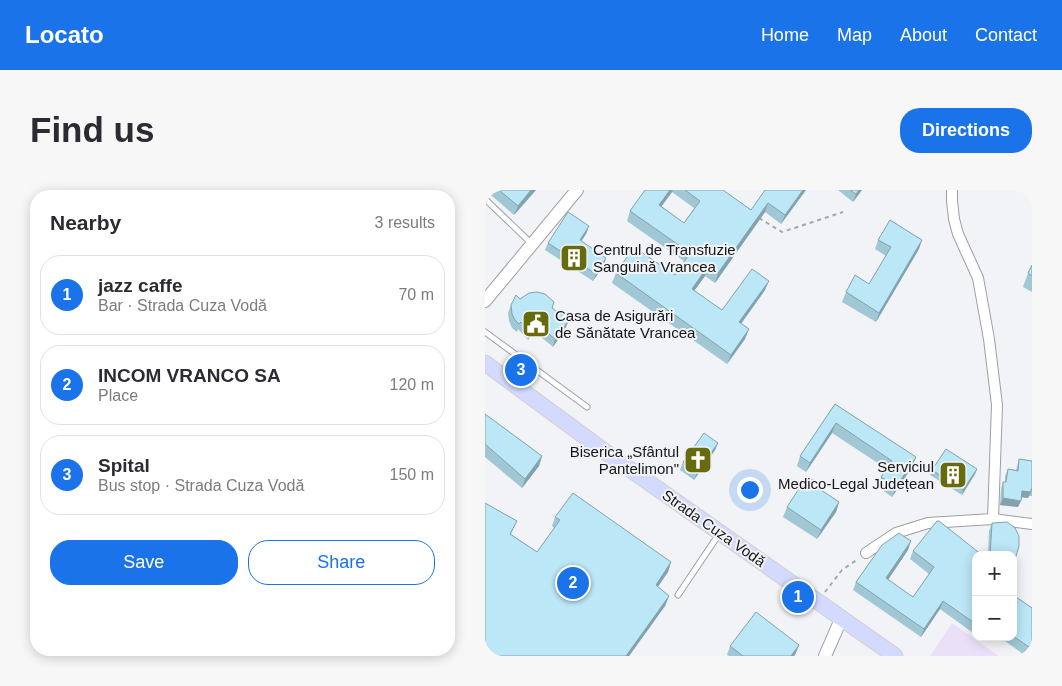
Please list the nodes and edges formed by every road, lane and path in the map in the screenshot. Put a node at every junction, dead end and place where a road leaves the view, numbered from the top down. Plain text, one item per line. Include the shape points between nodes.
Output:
1 (577, 190) edge
2 (952, 190) edge
3 (485, 199) edge
4 (843, 212) dead end
5 (757, 217) edge
6 (531, 244) junction
7 (485, 301) edge
8 (485, 332) edge
9 (485, 363) edge
10 (587, 407) dead end
11 (993, 519) junction
12 (1032, 524) edge
13 (719, 534) junction
14 (866, 553) joint
15 (678, 594) dead end
16 (823, 604) junction
17 (842, 617) junction
18 (825, 656) edge
19 (895, 656) edge

1 - 6 street
2 - 11 street via 954,219 978,278 989,339 997,405
3 - 6 lane
4 - 5 path via 782,232
6 - 7 street
8 - 10 lane
9 - 13 main road, Strada Cuza Vodă
11 - 12 street
11 - 14 street via 928,524 896,533
13 - 15 lane
13 - 16 main road, Strada Cuza Vodă
14 - 16 path via 842,570 831,583
16 - 17 main road, Strada Cuza Vodă
17 - 18 street
17 - 19 main road, Strada Cuza Vodă

